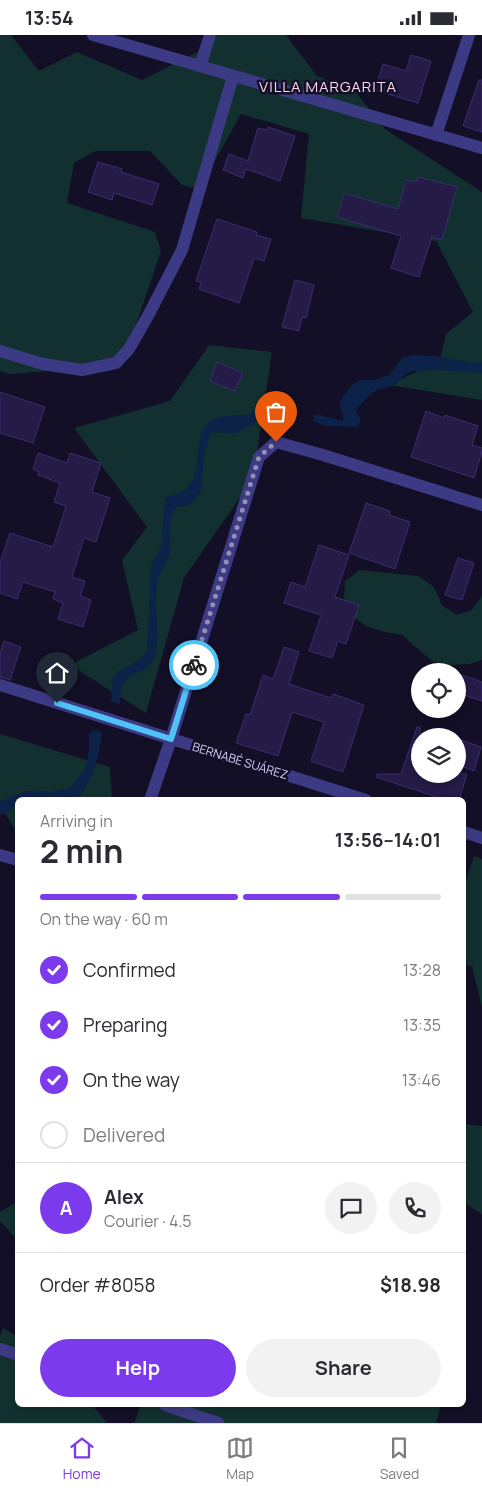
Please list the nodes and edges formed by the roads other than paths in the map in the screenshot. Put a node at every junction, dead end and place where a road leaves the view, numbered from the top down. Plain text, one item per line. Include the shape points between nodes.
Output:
1 (93, 35) edge
2 (210, 35) edge
3 (469, 35) edge
4 (200, 66) junction
5 (233, 76) junction
6 (436, 135) junction
7 (482, 148) edge
8 (0, 351) edge
9 (482, 505) edge
10 (0, 685) edge
11 (171, 739) junction
12 (151, 797) edge
13 (356, 797) edge
14 (466, 833) edge
15 (482, 838) edge
16 (0, 855) edge
17 (15, 859) edge
18 (0, 1349) edge
19 (15, 1354) edge
20 (171, 1407) edge
21 (218, 1423) edge

1 - 4 street
2 - 4 street
3 - 6 street
4 - 5 street
5 - 6 street
5 - 8 street via 182,250 129,349 116,363 82,370 43,364
6 - 7 street
9 - 11 street via 276,442 259,457
10 - 11 street, BERNABÉ SUÁREZ
11 - 12 street
11 - 13 street, BERNABÉ SUÁREZ
14 - 15 street
16 - 17 street
18 - 19 street
20 - 21 street

